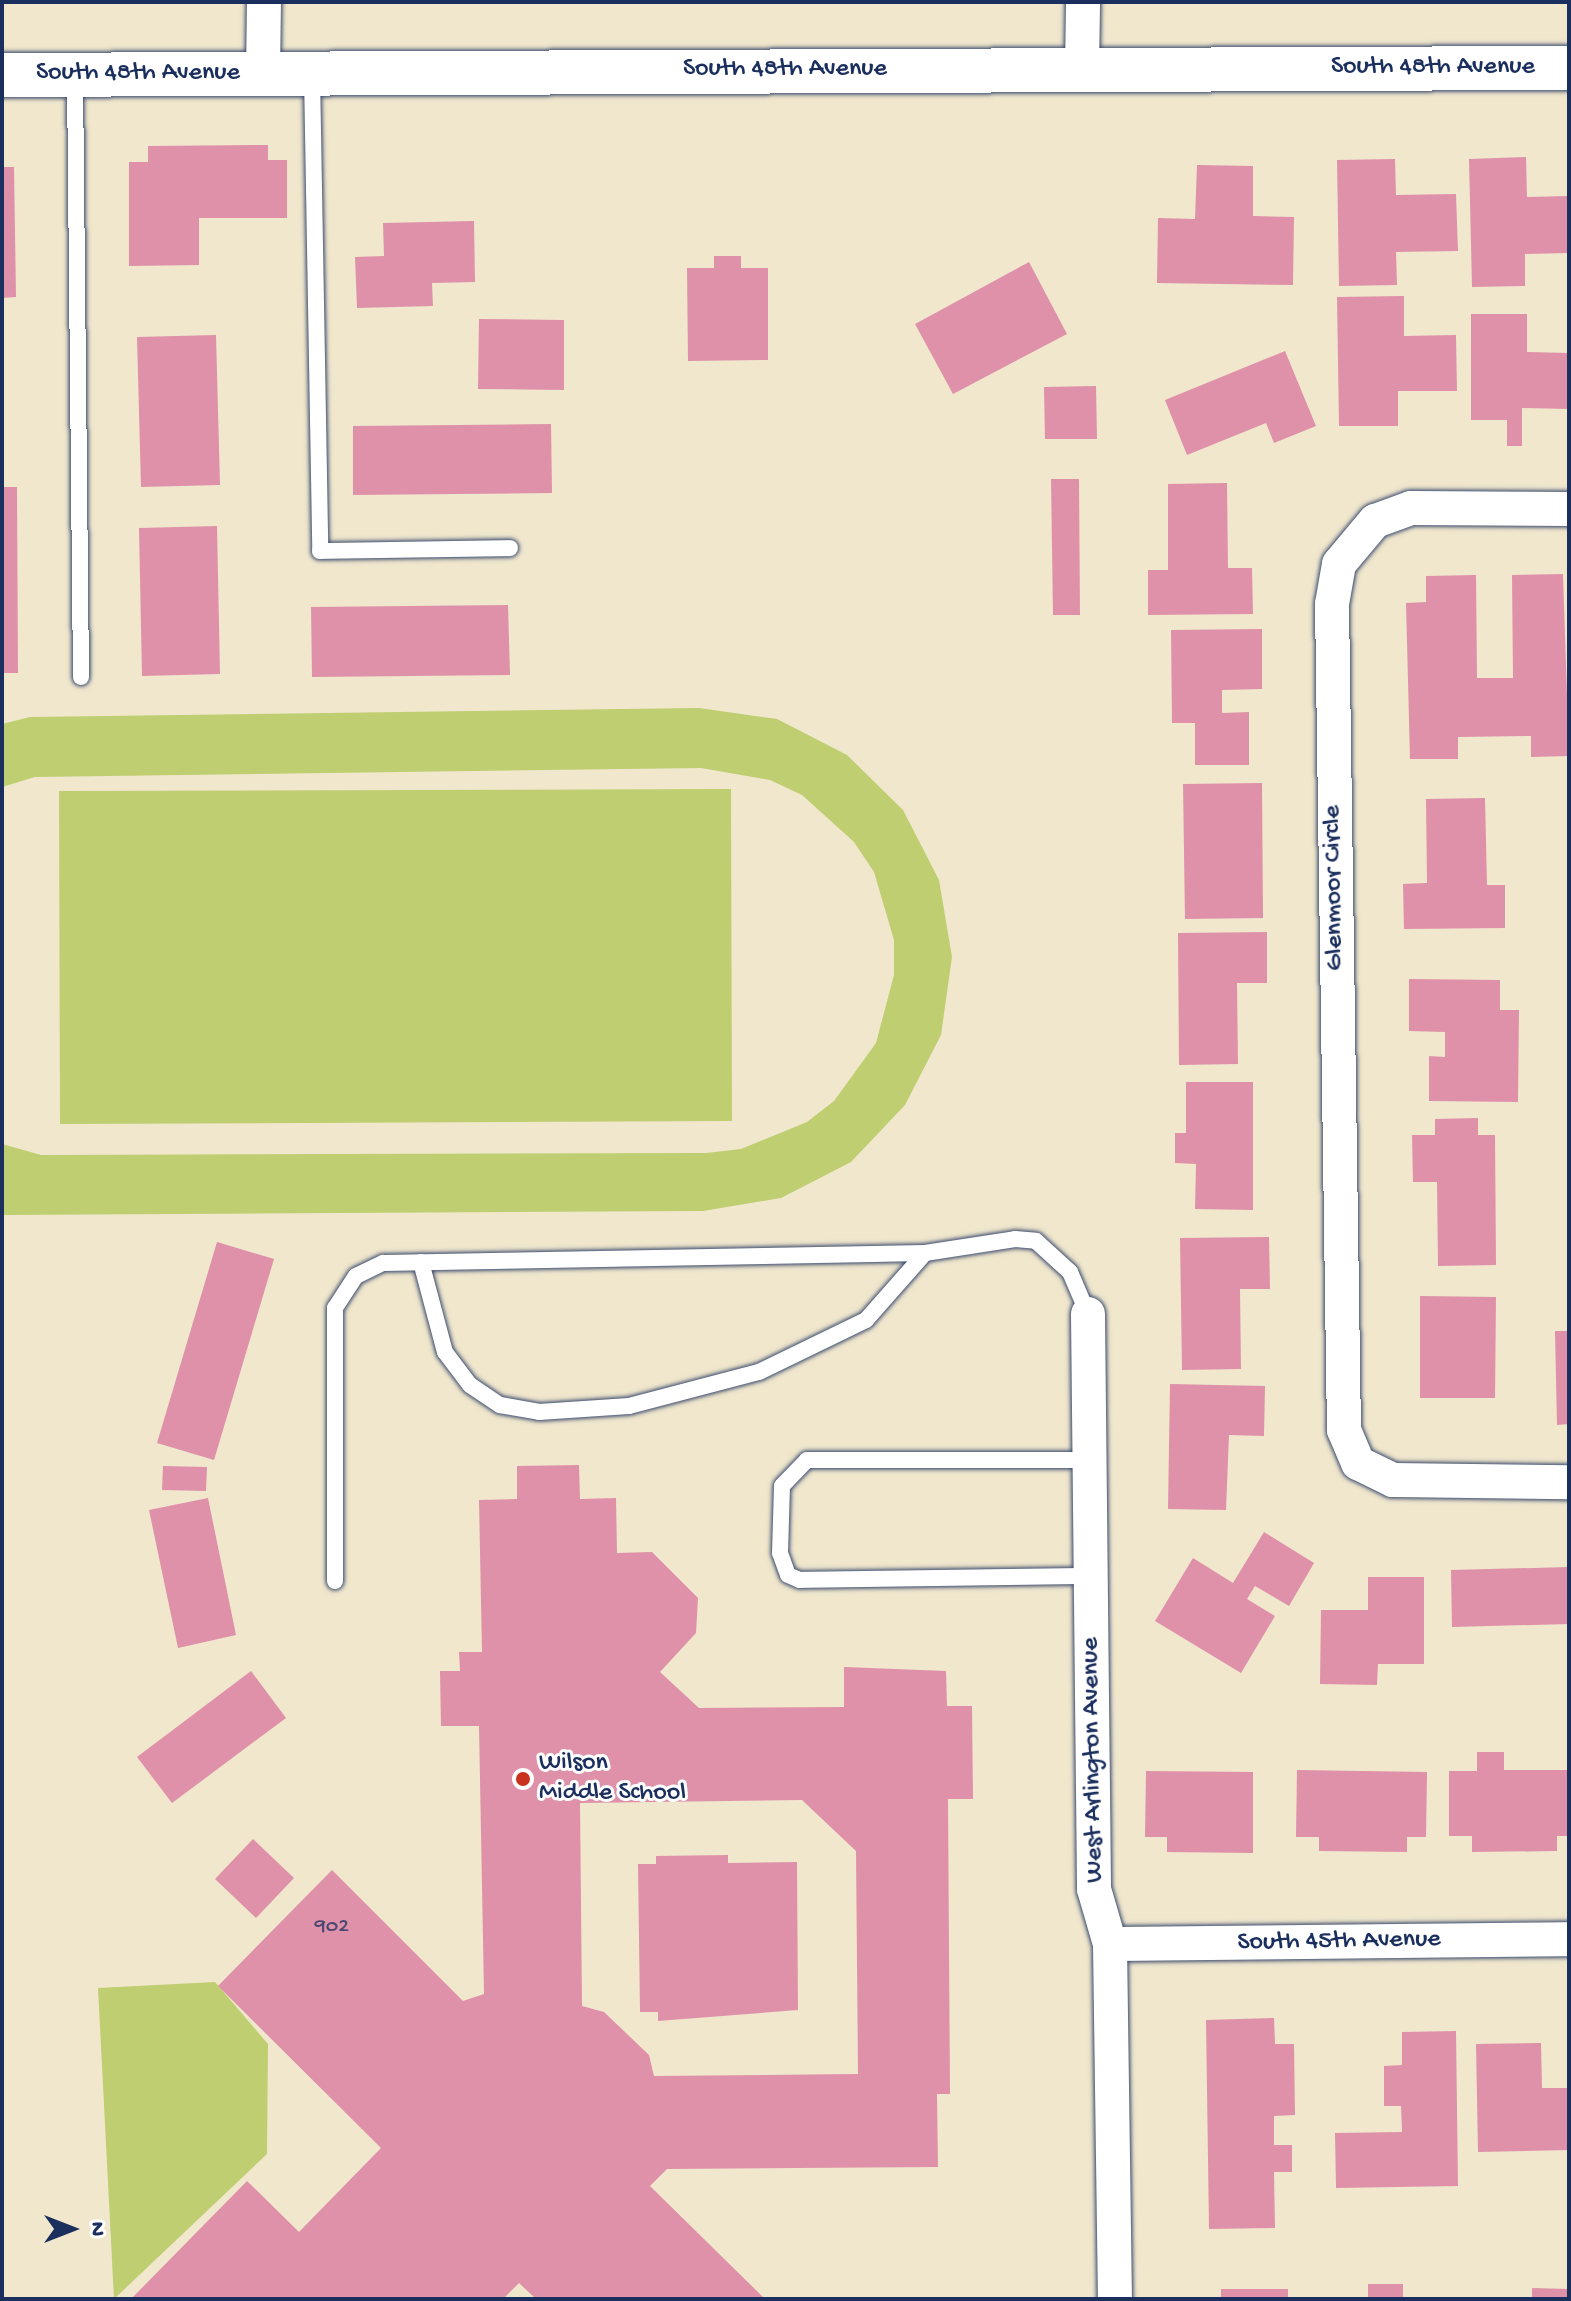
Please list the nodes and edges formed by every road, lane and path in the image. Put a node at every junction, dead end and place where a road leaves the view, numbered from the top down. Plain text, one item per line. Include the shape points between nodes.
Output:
1 (264, 2) edge
2 (1083, 2) edge
3 (1569, 68) edge
4 (1082, 69) junction
5 (263, 73) junction
6 (312, 73) junction
7 (2, 75) edge
8 (75, 75) junction
9 (1569, 509) edge
10 (510, 548) dead end
11 (81, 677) dead end
12 (925, 1253) junction
13 (421, 1262) junction
14 (1088, 1314) joint
15 (1089, 1460) junction
16 (1569, 1482) edge
17 (1091, 1576) junction
18 (335, 1581) dead end
19 (1569, 1939) edge
20 (1110, 1944) junction
21 (1115, 2299) edge

1 - 5 street
2 - 4 street
3 - 4 street, South 48th Avenue
4 - 6 street, South 48th Avenue
5 - 6 street, South 48th Avenue
5 - 8 street, South 48th Avenue
6 - 10 lane via 320,551
7 - 8 street, South 48th Avenue
8 - 11 lane
9 - 16 street, Glenmoor Circle via 1411,508 1375,521 1339,564 1332,604 1344,1430 1358,1463 1393,1480
12 - 13 lane
12 - 13 lane via 866,1320 759,1372 629,1406 539,1412 500,1405 470,1385 445,1352
12 - 14 lane via 1036,1241 1070,1272
13 - 18 lane via 383,1263 356,1276 335,1308
14 - 15 street, West Arlington Avenue
15 - 17 street, West Arlington Avenue
15 - 17 lane via 807,1460 782,1486 780,1553 788,1575 800,1580
17 - 20 street, West Arlington Avenue via 1094,1889
19 - 20 street, South 45th Avenue
20 - 21 street, West Arlington Avenue

